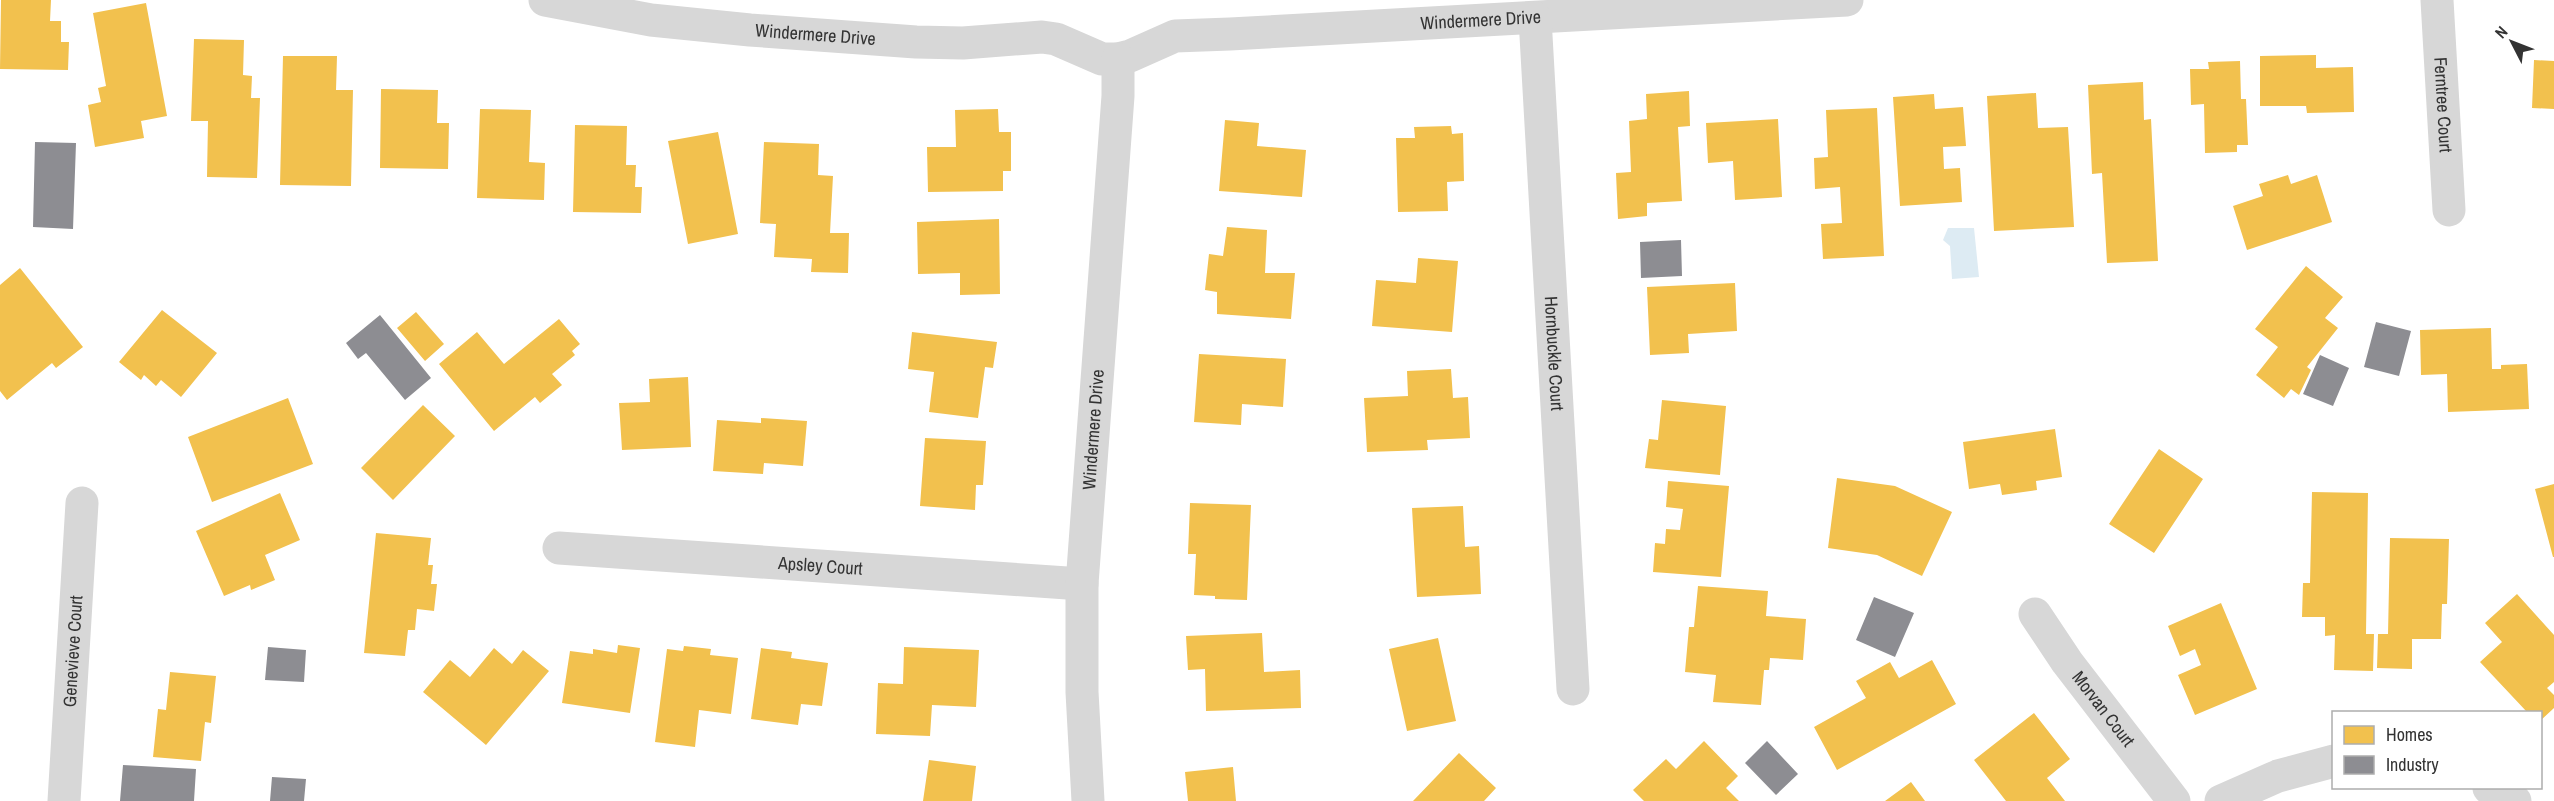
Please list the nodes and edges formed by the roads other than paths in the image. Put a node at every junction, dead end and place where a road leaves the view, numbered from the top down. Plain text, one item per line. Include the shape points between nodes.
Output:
1 (545, 0) edge
2 (1847, 0) edge
3 (2437, 0) edge
4 (1535, 18) junction
5 (1118, 59) junction
6 (2449, 210) dead end
7 (82, 503) dead end
8 (559, 548) dead end
9 (1082, 584) junction
10 (2034, 614) dead end
11 (1573, 689) dead end
12 (2332, 762) edge
13 (2491, 789) edge
14 (64, 801) edge
15 (1088, 801) edge
16 (2174, 801) edge
17 (2221, 801) edge
18 (2516, 801) edge

1 - 5 street, Windermere Drive via 651,20 750,30 916,42 1042,37 1068,42 1092,56
2 - 4 street, Windermere Drive
3 - 6 street, Ferntree Court
4 - 5 street, Windermere Drive via 1188,34 1164,39
4 - 11 street, Hornbuckle Court
5 - 9 street, Windermere Drive
7 - 14 street, Genevieve Court
8 - 9 street, Apsley Court
9 - 15 street, Windermere Drive
10 - 16 street, Morvan Court
12 - 17 street via 2278,776
13 - 18 street

